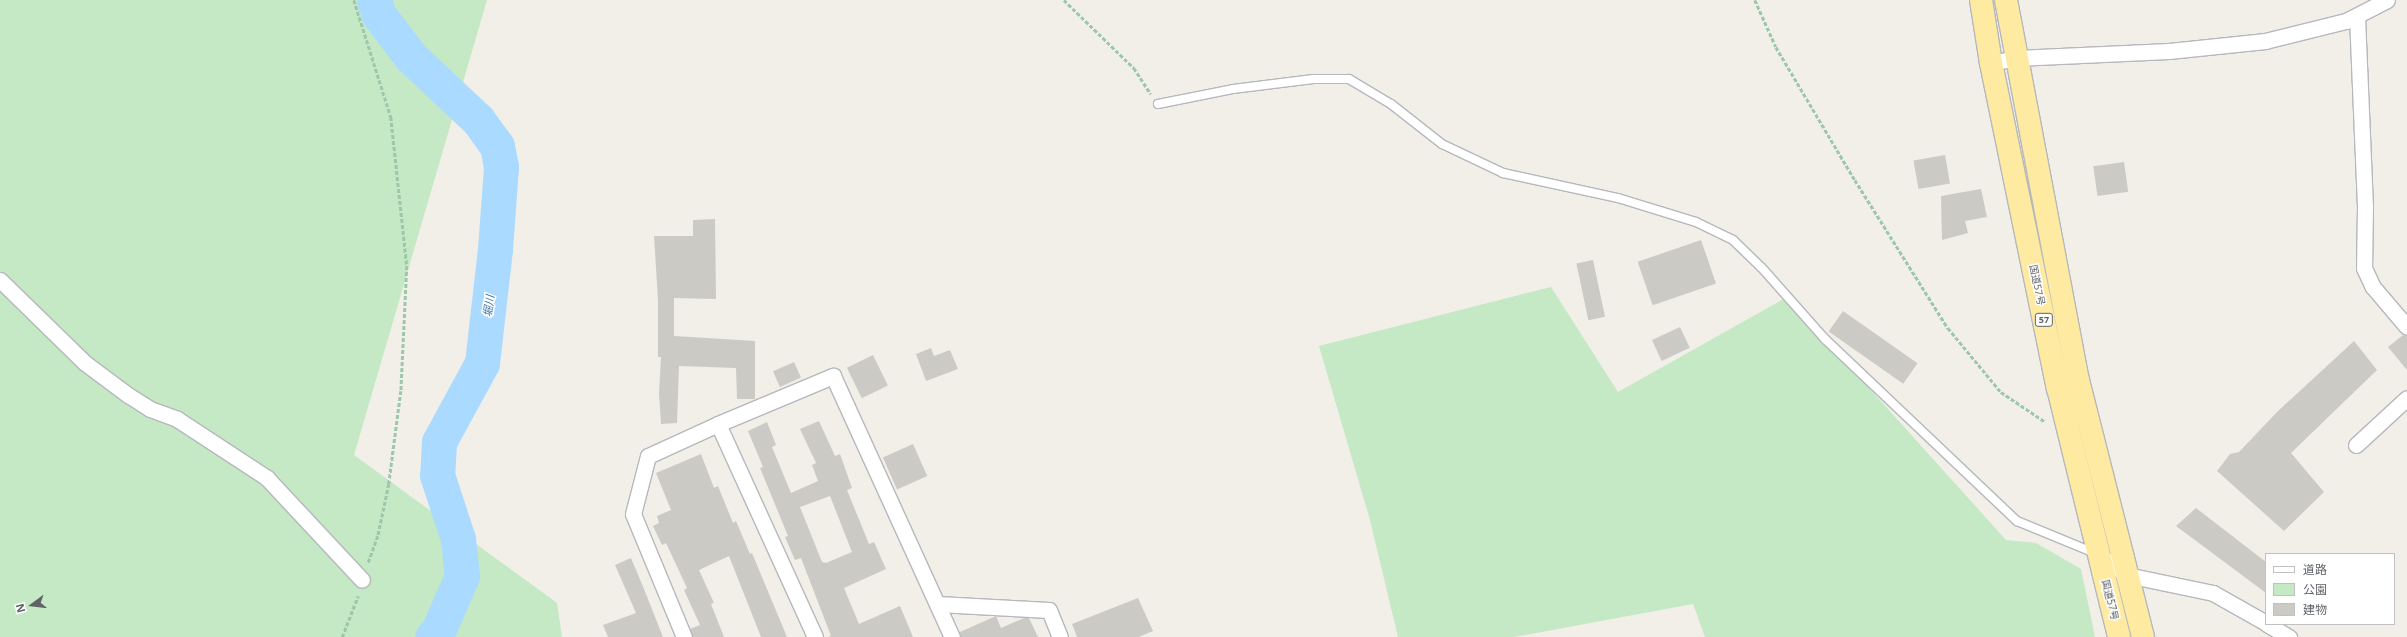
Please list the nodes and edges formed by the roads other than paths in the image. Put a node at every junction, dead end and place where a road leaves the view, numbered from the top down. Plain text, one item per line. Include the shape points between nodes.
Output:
1 (1981, 0) edge
2 (2006, 0) edge
3 (2387, 0) edge
4 (2357, 16) junction
5 (2016, 58) junction
6 (1991, 64) junction
7 (1158, 104) road end
8 (0, 280) edge
9 (2407, 326) edge
10 (2407, 398) edge
11 (718, 424) junction
12 (2356, 446) dead end
13 (2099, 555) junction
14 (2127, 575) junction
15 (362, 580) road end
16 (938, 604) junction
17 (2265, 623) edge
18 (2268, 625) edge
19 (682, 636) edge
20 (815, 637) edge
21 (952, 637) edge
22 (1060, 637) edge
23 (2119, 637) edge
24 (2143, 637) edge
25 (2288, 637) edge

1 - 6 highway, 国道57号 / 57
2 - 5 highway, 57
3 - 4 street
4 - 5 street via 2266,41 2169,51
4 - 9 street via 2365,207 2364,268 2373,287
5 - 6 street
5 - 14 highway, 57 via 2078,380
6 - 13 highway, 国道57号 / 57 via 2058,388
7 - 13 lane via 1233,89 1313,79 1349,79 1391,104 1442,144 1503,173 1618,198 1696,222 1733,240 1762,268 1825,340 2017,521
8 - 15 street via 85,363 128,395 177,419 267,478
10 - 12 street
11 - 16 street via 833,376
11 - 19 street via 648,456 633,514
11 - 20 street
13 - 14 street
13 - 23 highway, 国道57号 / 57
14 - 17 street via 2213,593
14 - 24 highway, 57
16 - 21 street
16 - 22 street via 1049,610
18 - 25 street

